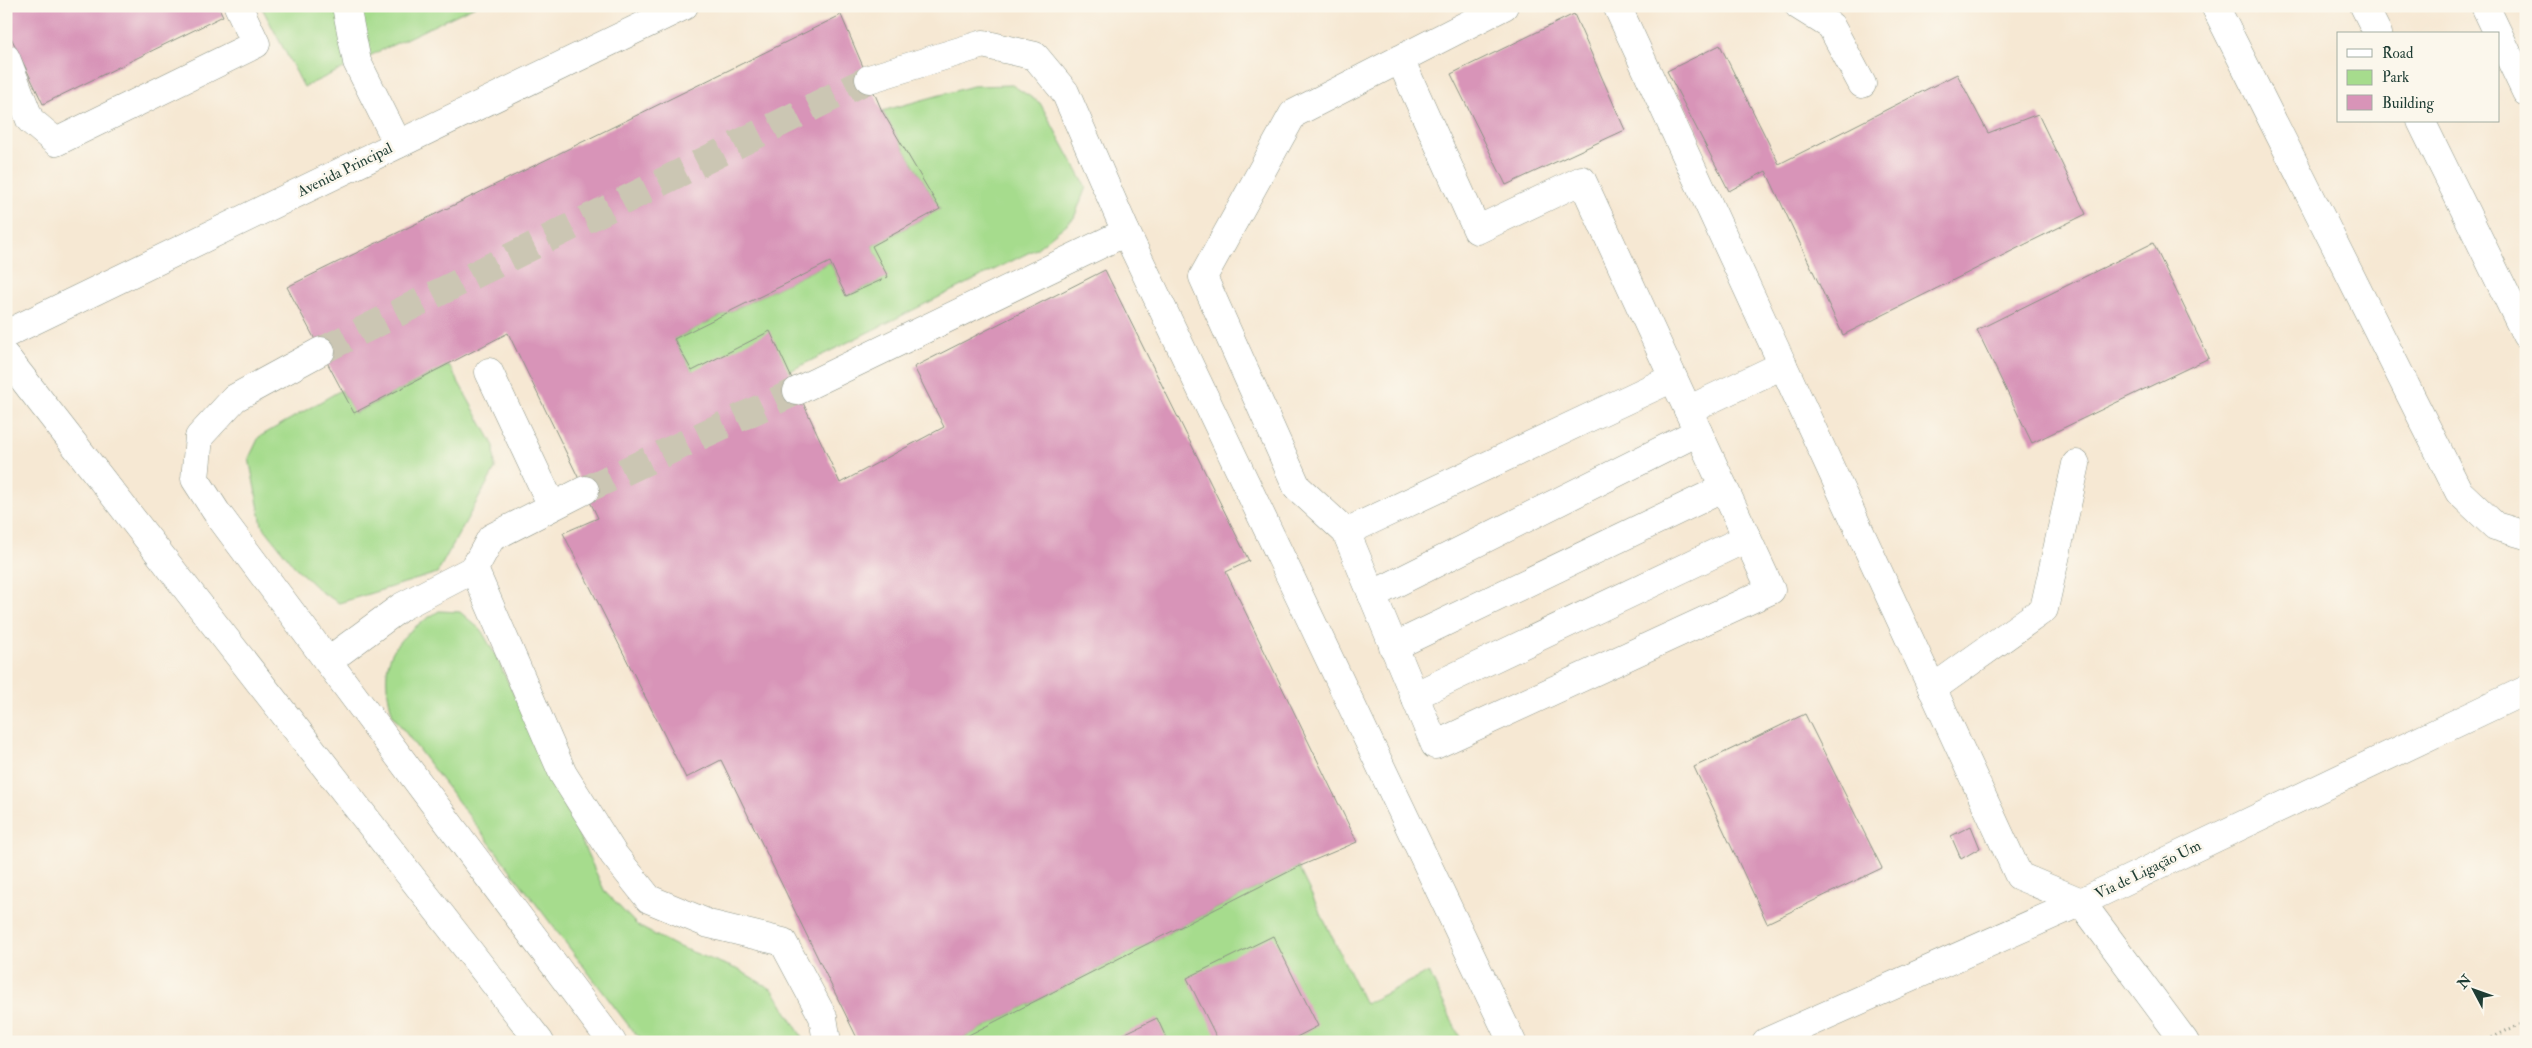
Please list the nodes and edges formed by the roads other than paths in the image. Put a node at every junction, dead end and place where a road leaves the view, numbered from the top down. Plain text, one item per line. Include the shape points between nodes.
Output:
1 (238, 6) edge
2 (346, 6) edge
3 (684, 6) edge
4 (1504, 6) edge
5 (1617, 6) edge
6 (1799, 6) edge
7 (2215, 6) edge
8 (2364, 6) edge
9 (2485, 6) edge
10 (2377, 32) edge
11 (2497, 32) edge
12 (2500, 37) edge
13 (6, 58) edge
14 (1400, 59) junction
15 (869, 79) tunnel mouth
16 (1862, 84) dead end
17 (2526, 92) edge
18 (2421, 122) edge
19 (398, 144) junction
20 (1126, 232) junction
21 (6, 334) edge
22 (2526, 335) edge
23 (321, 351) tunnel mouth
24 (6, 357) edge
25 (1783, 365) junction
26 (489, 372) dead end
27 (1673, 378) junction
28 (797, 391) tunnel mouth
29 (1693, 421) junction
30 (2076, 464) dead end
31 (1724, 488) junction
32 (585, 490) tunnel mouth
33 (552, 506) junction
34 (1346, 532) junction
35 (2526, 535) edge
36 (1747, 538) junction
37 (474, 570) junction
38 (1372, 595) junction
39 (1393, 647) junction
40 (328, 662) junction
41 (1932, 689) junction
42 (2526, 690) edge
43 (1414, 696) junction
44 (2081, 902) junction
45 (540, 1042) edge
46 (612, 1042) edge
47 (827, 1042) edge
48 (1512, 1042) edge
49 (1766, 1042) edge
50 (2184, 1042) edge

1 - 13 lane via 256,44 56,142 30,120
2 - 19 lane via 358,62
3 - 19 lane, Avenida Principal
4 - 14 lane
5 - 25 lane
6 - 16 lane via 1831,26
7 - 35 lane via 2459,492 2495,526
8 - 10 lane
9 - 11 lane
12 - 17 lane
14 - 27 lane via 1477,230 1582,180
14 - 34 lane via 1293,114 1203,277 1297,488
15 - 20 lane via 983,44 1035,56 1065,92
18 - 22 lane
19 - 21 lane, Avenida Principal
20 - 28 lane
20 - 48 lane
23 - 40 lane via 234,398 199,437 195,479
24 - 45 lane
25 - 29 lane
25 - 41 lane
26 - 33 lane
27 - 29 lane
27 - 34 lane
29 - 31 lane
29 - 38 lane
30 - 41 lane via 2044,609
31 - 36 lane
31 - 39 lane
32 - 33 lane
33 - 37 lane via 490,538
34 - 38 lane
36 - 43 lane
36 - 43 lane via 1771,590 1435,745
37 - 40 lane via 401,607
37 - 47 lane via 563,774 614,855 649,899 709,924 783,942 823,1017
38 - 39 lane
39 - 43 lane
40 - 46 lane
41 - 44 lane via 2019,876
42 - 44 lane, Via de Ligação Um
44 - 49 lane, Via de Ligação Um
44 - 50 lane

